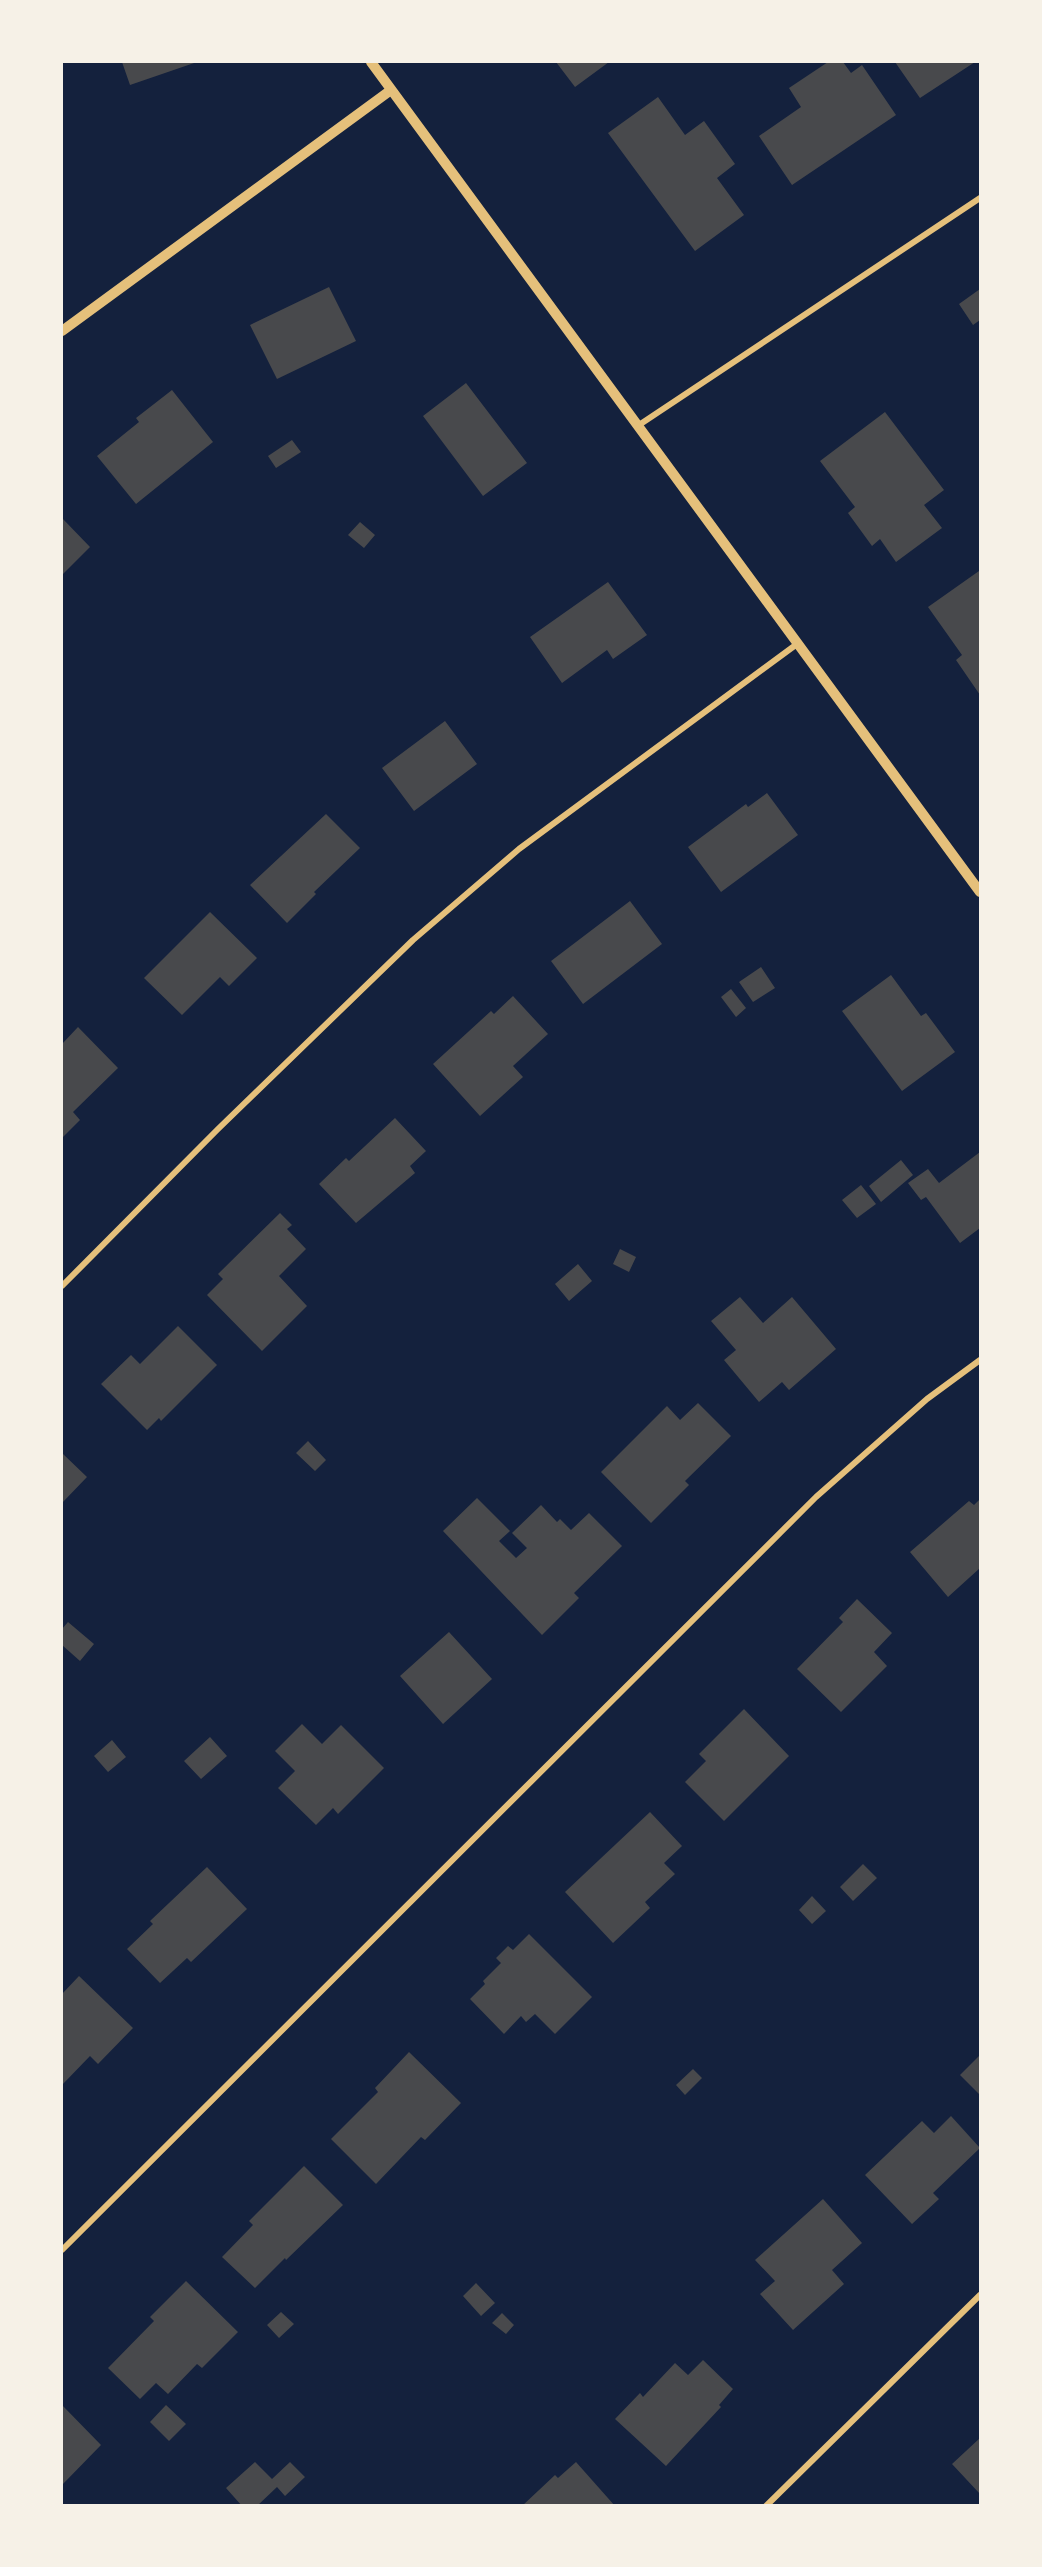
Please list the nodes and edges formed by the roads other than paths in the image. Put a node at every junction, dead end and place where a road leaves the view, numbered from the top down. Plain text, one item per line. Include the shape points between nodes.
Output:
1 (371, 62) edge
2 (391, 90) junction
3 (981, 198) edge
4 (62, 331) edge
5 (639, 425) junction
6 (797, 644) junction
7 (981, 892) edge
8 (62, 1286) edge
9 (981, 1360) edge
10 (62, 2250) edge
11 (981, 2295) edge
12 (766, 2505) edge

1 - 2 street
2 - 4 street
2 - 5 street
3 - 5 street
5 - 6 street
6 - 7 street
6 - 8 street via 519,849 422,932
9 - 10 street via 927,1400 816,1497
11 - 12 street

